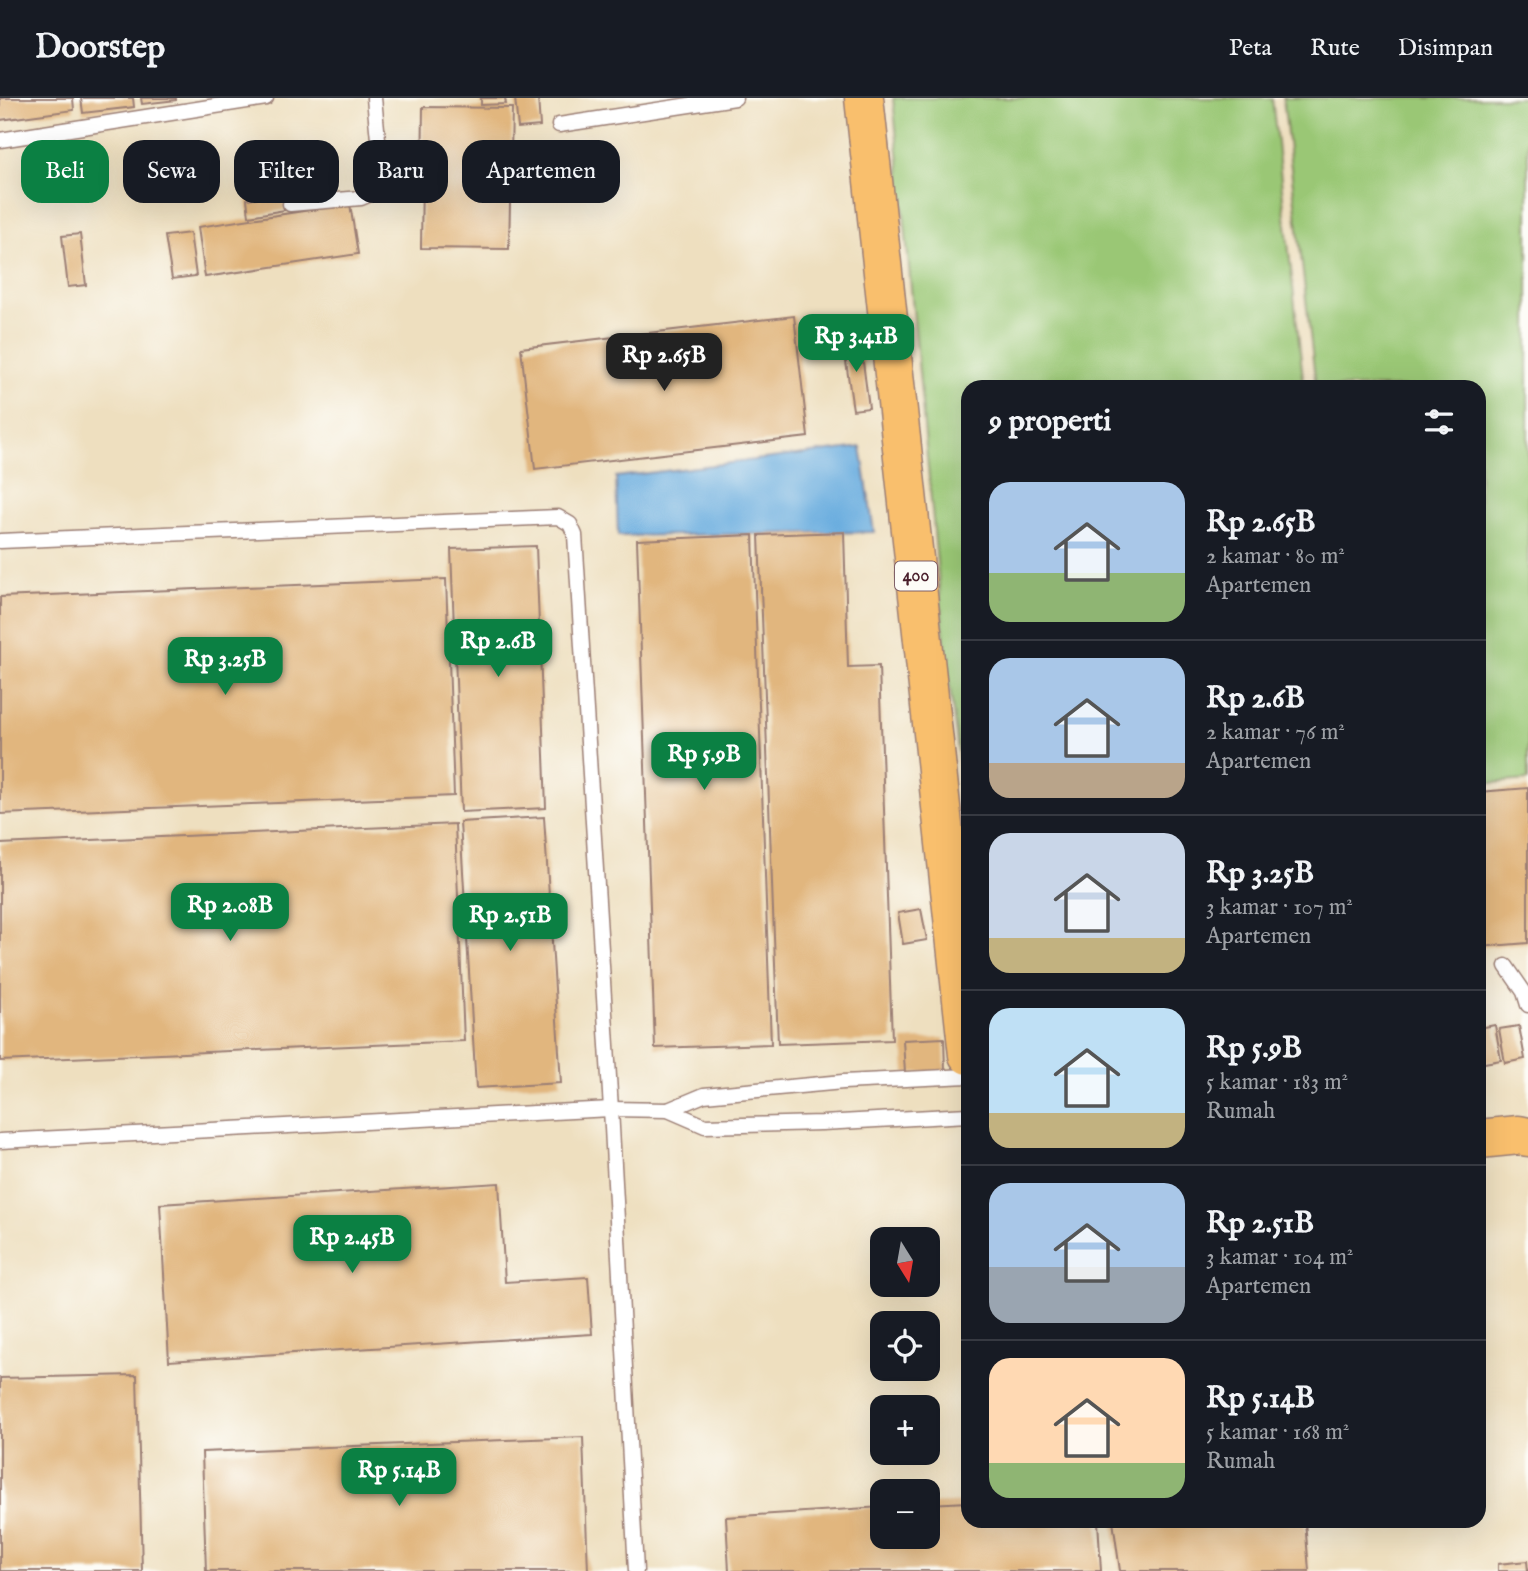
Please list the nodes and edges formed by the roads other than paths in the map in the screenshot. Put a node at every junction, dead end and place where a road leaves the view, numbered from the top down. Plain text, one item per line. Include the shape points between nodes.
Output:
1 (266, 98) edge
2 (374, 98) edge
3 (735, 98) edge
4 (864, 98) edge
5 (559, 125) dead end
6 (0, 140) edge
7 (290, 204) dead end
8 (0, 541) edge
9 (1506, 966) dead end
10 (961, 991) edge
11 (1528, 1005) edge
12 (961, 1076) edge
13 (611, 1109) junction
14 (668, 1110) junction
15 (961, 1115) edge
16 (1528, 1137) edge
17 (1486, 1138) edge
18 (0, 1141) edge
19 (636, 1571) edge

1 - 6 lane
2 - 7 lane via 382,180 375,192 360,198
3 - 5 lane
4 - 10 main road, 400
8 - 13 lane via 558,517 569,524 575,535
9 - 11 lane
12 - 14 lane via 704,1094
13 - 14 lane
13 - 18 lane
13 - 19 lane
14 - 15 lane via 705,1126
16 - 17 main road

